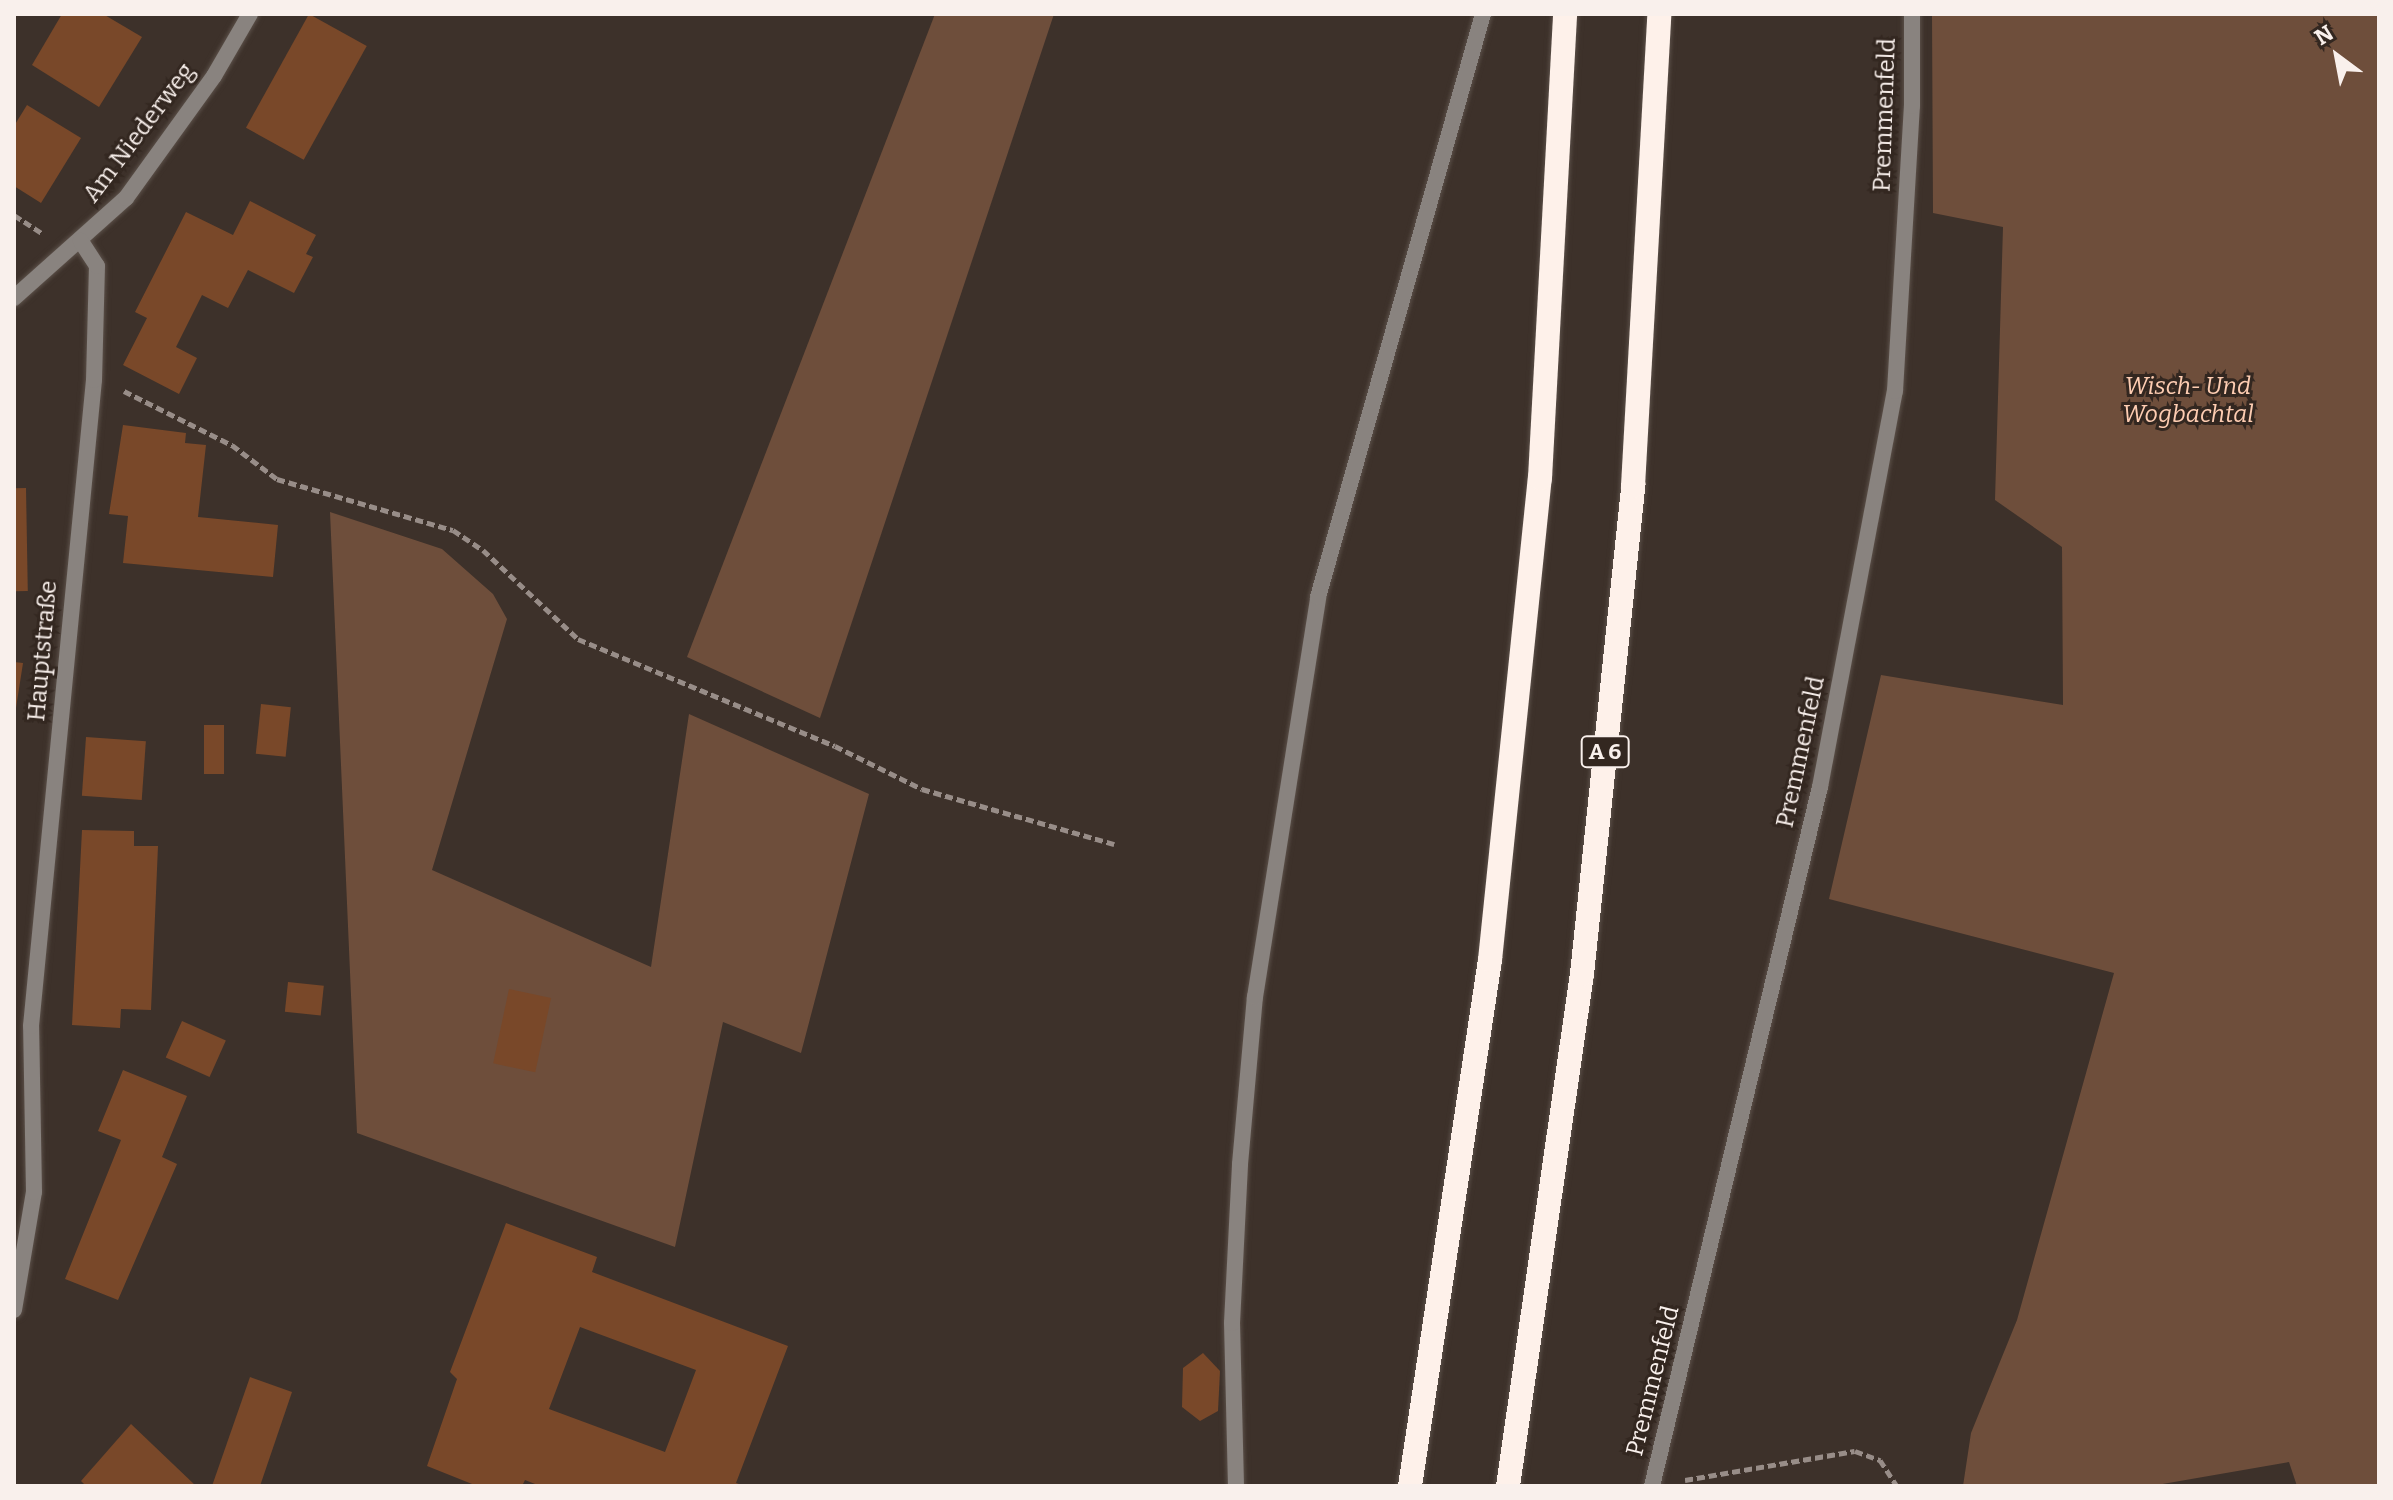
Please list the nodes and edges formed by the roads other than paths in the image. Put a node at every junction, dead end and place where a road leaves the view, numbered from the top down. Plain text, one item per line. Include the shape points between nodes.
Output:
1 (250, 14) edge
2 (1483, 14) edge
3 (1565, 14) edge
4 (1659, 14) edge
5 (1912, 14) edge
6 (81, 241) junction
7 (14, 298) edge
8 (14, 1310) edge
9 (1660, 1485) edge
10 (1236, 1486) edge
11 (1410, 1486) edge
12 (1508, 1486) edge

1 - 6 street, Am Niederweg via 156,160
2 - 10 street via 1318,597 1255,997 1232,1323
3 - 11 highway via 1540,478 1490,960
4 - 12 highway, A 6 via 1629,534 1582,974
5 - 9 street, Premmenfeld via 1912,106 1895,391 1820,787
6 - 7 street, Am Niederweg
6 - 8 street, Hauptstraße via 97,266 94,380 31,1026 34,1192

